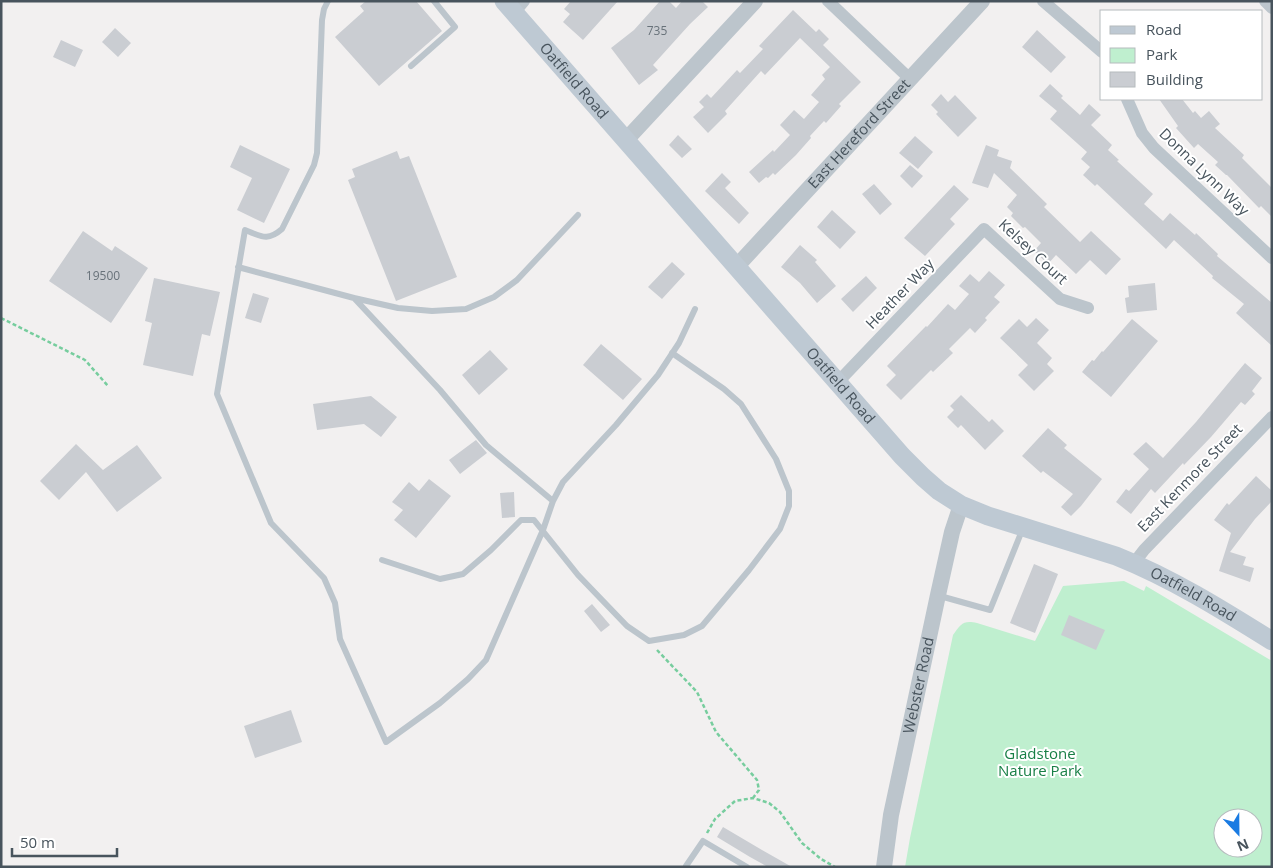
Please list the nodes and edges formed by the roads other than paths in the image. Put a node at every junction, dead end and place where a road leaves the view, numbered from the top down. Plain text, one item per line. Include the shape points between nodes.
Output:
1 (328, 1) edge
2 (434, 1) edge
3 (755, 1) edge
4 (828, 1) edge
5 (982, 1) edge
6 (1043, 1) edge
7 (1265, 1) edge
8 (514, 5) edge
9 (1272, 8) edge
10 (1100, 50) edge
11 (411, 66) dead end
12 (910, 79) junction
13 (1127, 100) edge
14 (626, 140) junction
15 (578, 215) dead end
16 (984, 229) joint
17 (1272, 258) edge
18 (737, 266) junction
19 (238, 267) junction
20 (354, 298) junction
21 (1088, 308) dead end
22 (695, 309) dead end
23 (672, 353) junction
24 (838, 382) junction
25 (1272, 417) edge
26 (553, 501) junction
27 (961, 505) junction
28 (1023, 527) junction
29 (544, 530) junction
30 (382, 560) dead end
31 (1134, 564) junction
32 (938, 595) junction
33 (1272, 641) edge
34 (686, 866) dead end
35 (747, 867) edge
36 (884, 867) edge

1 - 19 lane via 322,20 314,165 282,229 266,238 245,230
2 - 11 lane via 455,27
3 - 14 street
4 - 12 street
5 - 12 street, East Hereford Street
6 - 10 street
7 - 9 street
8 - 14 main road, Oatfield Road
12 - 18 street, East Hereford Street
13 - 17 street, Donna Lynn Way via 1142,134 1154,148
14 - 18 main road, Oatfield Road
15 - 20 lane via 517,280 494,296 466,309 398,308
16 - 21 street, Kelsey Court via 1060,300
16 - 24 street, Heather Way
18 - 24 main road, Oatfield Road
19 - 20 lane
19 - 29 lane via 217,394 271,523 324,578 335,603 340,639 386,742 447,697 486,660
20 - 26 lane via 440,390 486,445
22 - 23 lane
23 - 26 lane via 616,425 563,482
23 - 29 lane via 741,404 776,459 788,491 789,506 780,529 702,626 684,635 649,641 627,626 578,575
24 - 27 main road, Oatfield Road via 922,477
25 - 31 street, East Kenmore Street
26 - 29 lane
27 - 28 main road, Oatfield Road
27 - 32 street, Webster Road
28 - 31 main road, Oatfield Road
28 - 32 lane via 990,610
29 - 30 lane via 534,520 521,520 463,574 440,579
31 - 33 main road, Oatfield Road via 1187,590
32 - 36 street, Webster Road via 891,815
34 - 35 lane via 703,842

